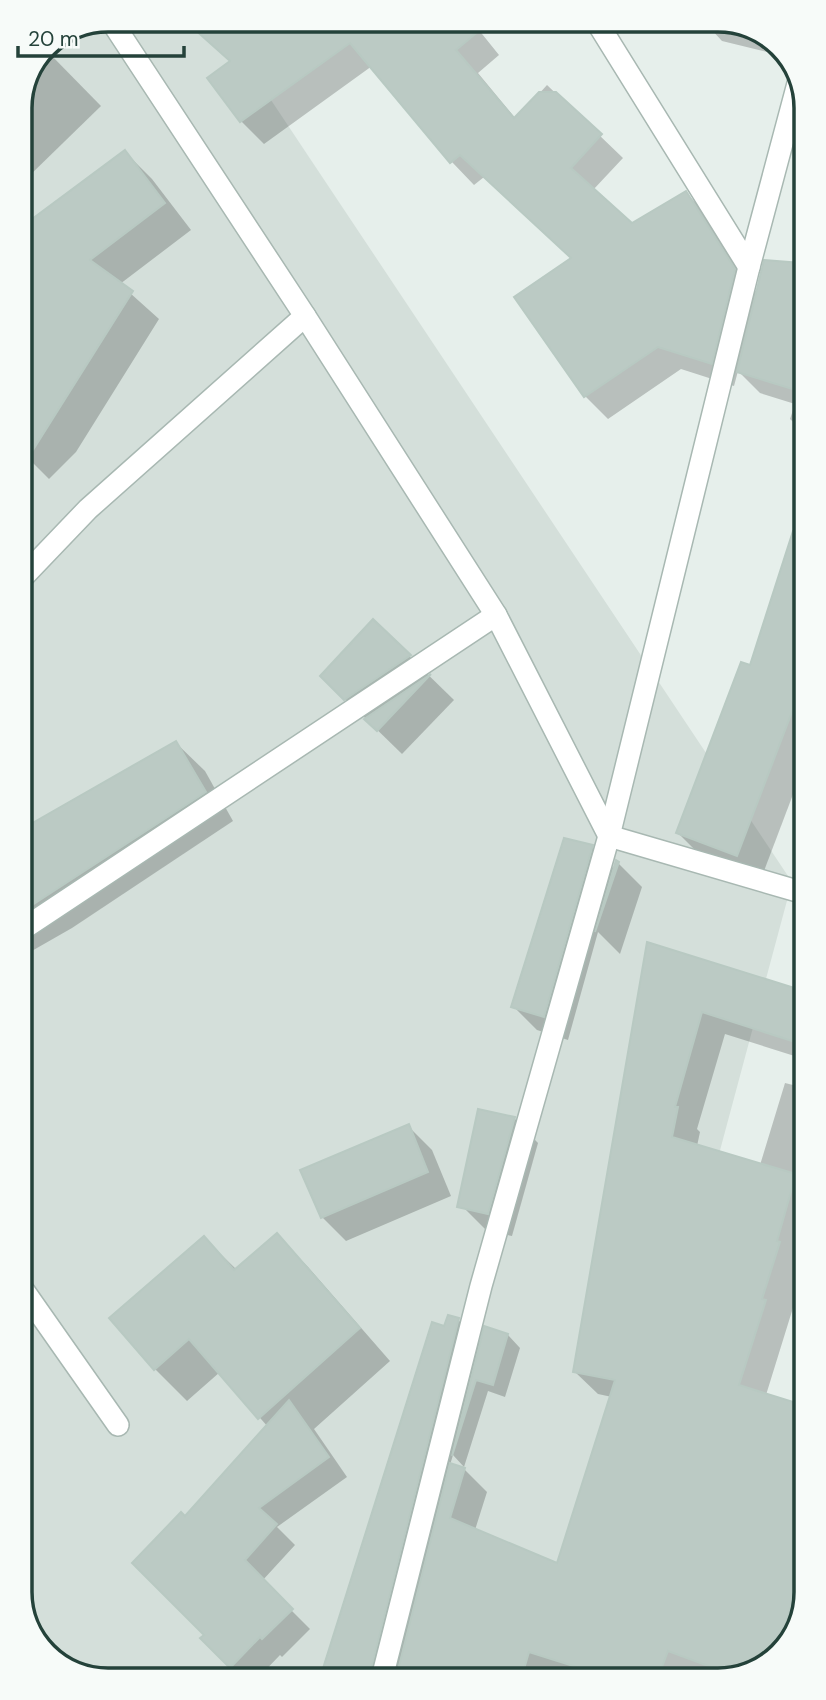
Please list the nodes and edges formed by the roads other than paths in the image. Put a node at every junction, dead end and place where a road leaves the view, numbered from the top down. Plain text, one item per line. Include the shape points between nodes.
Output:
1 (119, 32) edge
2 (603, 32) edge
3 (793, 100) edge
4 (749, 267) junction
5 (305, 316) junction
6 (32, 568) edge
7 (496, 615) junction
8 (608, 836) junction
9 (794, 890) edge
10 (32, 923) edge
11 (32, 1302) edge
12 (118, 1424) dead end
13 (385, 1668) edge

1 - 5 street
2 - 4 street
3 - 4 street
4 - 8 street
5 - 6 street via 88,509
5 - 7 street
7 - 8 street
7 - 10 street
8 - 9 street
8 - 13 street via 481,1286
11 - 12 street

